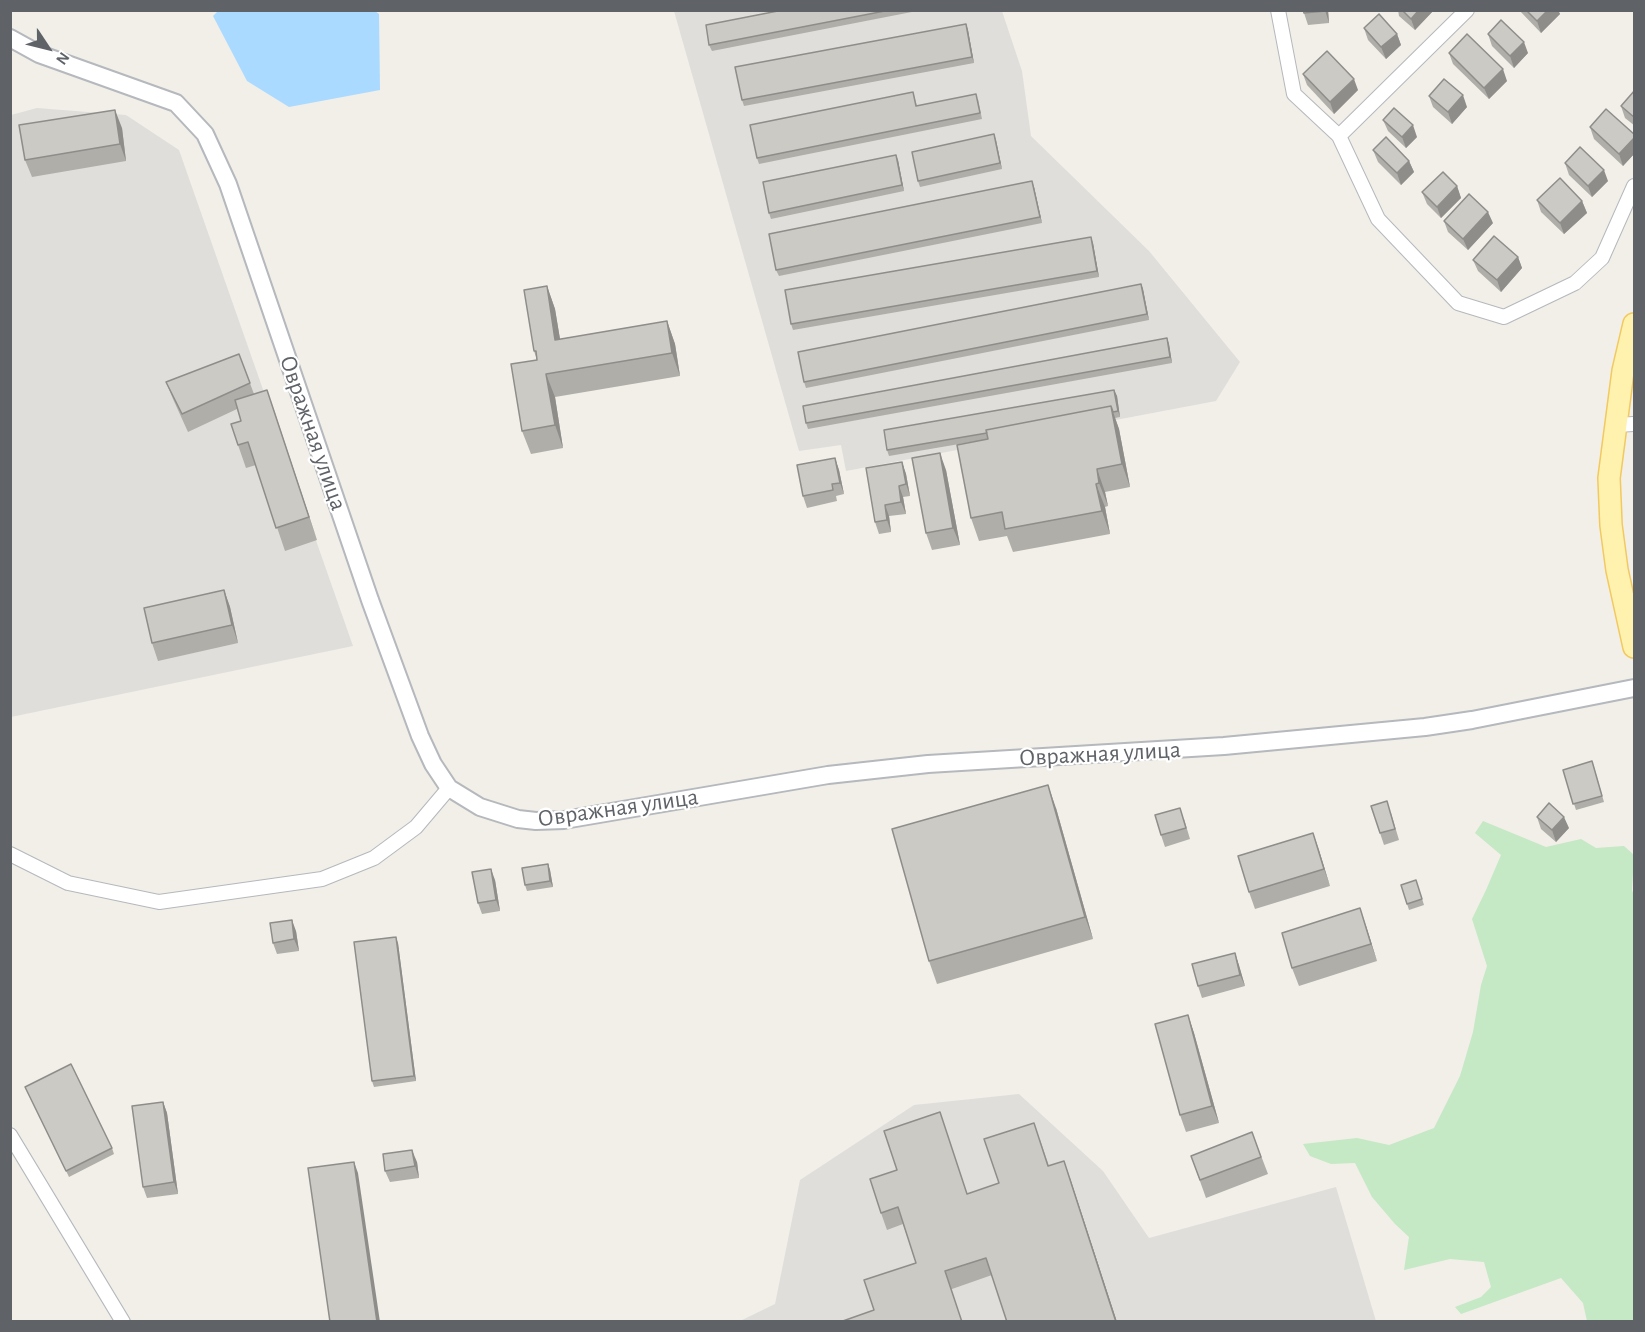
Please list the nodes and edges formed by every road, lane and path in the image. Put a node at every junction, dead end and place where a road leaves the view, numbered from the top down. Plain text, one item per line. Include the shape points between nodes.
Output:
1 (1278, 10) edge
2 (1467, 10) edge
3 (10, 38) edge
4 (1339, 136) junction
5 (1635, 186) edge
6 (1635, 324) edge
7 (1625, 424) edge
8 (1635, 646) edge
9 (1635, 688) edge
10 (449, 788) junction
11 (10, 854) edge
12 (10, 1135) edge
13 (123, 1322) edge

1 - 4 street via 1294,94
2 - 4 street
3 - 10 street, Овражная улица via 39,54 176,103 205,134 228,184 420,736
4 - 5 street via 1378,219 1458,303 1504,317 1575,283 1602,258
6 - 7 main road via 1623,371
7 - 8 main road via 1609,478 1611,525
9 - 10 street, Овражная улица via 1425,727 1224,746 928,764 828,775 564,820 518,819 480,807
10 - 11 street via 416,827 374,858 322,879 159,902 68,883
12 - 13 street

